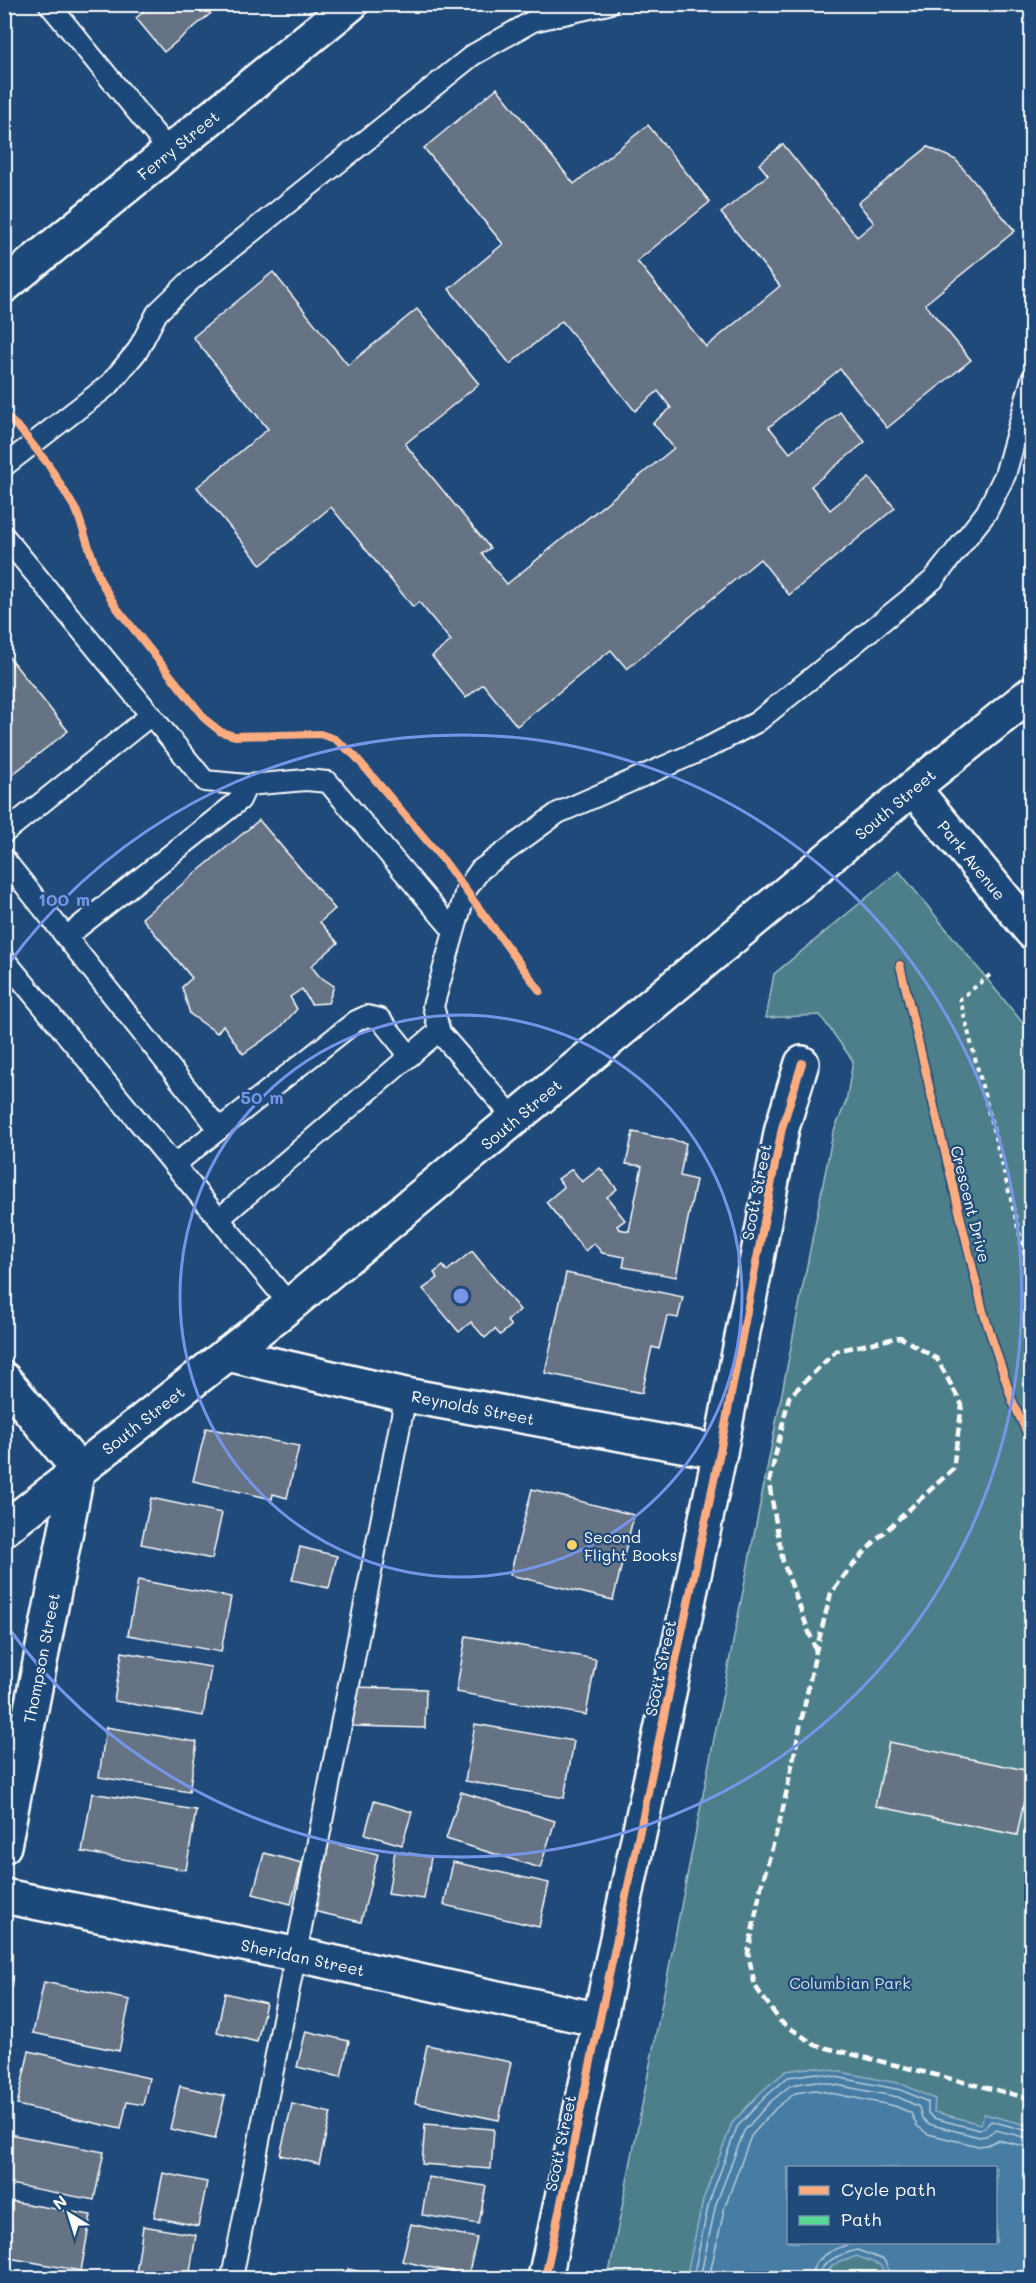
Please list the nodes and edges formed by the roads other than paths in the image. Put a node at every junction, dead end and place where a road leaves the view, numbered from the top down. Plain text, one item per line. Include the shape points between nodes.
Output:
1 (49, 4) edge
2 (351, 4) edge
3 (608, 4) edge
4 (170, 152) junction
5 (4, 286) edge
6 (1032, 379) edge
7 (4, 466) edge
8 (4, 536) edge
9 (1032, 693) edge
10 (151, 715) junction
11 (247, 784) junction
12 (913, 788) junction
13 (4, 833) edge
14 (4, 859) edge
15 (453, 930) junction
16 (1032, 932) edge
17 (66, 937) junction
18 (4, 959) edge
19 (439, 1031) junction
20 (410, 1056) junction
21 (802, 1063) dead end
22 (515, 1119) junction
23 (219, 1129) junction
24 (174, 1165) junction
25 (219, 1218) junction
26 (290, 1305) junction
27 (227, 1354) junction
28 (4, 1379) edge
29 (406, 1395) junction
30 (720, 1452) junction
31 (78, 1469) junction
32 (4, 1528) edge
33 (4, 1846) edge
34 (4, 1896) edge
35 (294, 1954) junction
36 (600, 2020) junction
37 (232, 2278) edge
38 (545, 2278) edge

1 - 4 lane
2 - 4 street, Ferry Street
3 - 7 lane via 533,21 473,56 189,282 157,313 138,350 110,384
4 - 5 street, Ferry Street
6 - 15 lane via 1005,474 986,513 933,580 757,722 558,813 480,870 463,895
8 - 10 lane
9 - 12 street, South Street
10 - 11 lane via 205,781
10 - 13 lane
11 - 15 lane via 328,782
11 - 17 lane via 240,800
12 - 16 street, Park Avenue
12 - 22 street, South Street
14 - 17 lane
15 - 19 lane via 433,1006
17 - 23 lane
18 - 24 lane
19 - 20 lane
19 - 22 lane
20 - 23 lane via 380,1019 367,1016
20 - 25 lane
21 - 30 street, Scott Street via 782,1128
22 - 26 street, South Street
23 - 24 lane
24 - 25 lane
25 - 26 lane
26 - 27 street, South Street
27 - 29 street, Reynolds Street
27 - 31 street, South Street
28 - 31 street
29 - 30 street, Reynolds Street
29 - 35 lane
30 - 36 street, Scott Street
31 - 32 street, South Street
31 - 33 street, Thompson Street
34 - 35 street, Sheridan Street
35 - 36 street, Sheridan Street
35 - 37 lane
36 - 38 street, Scott Street

